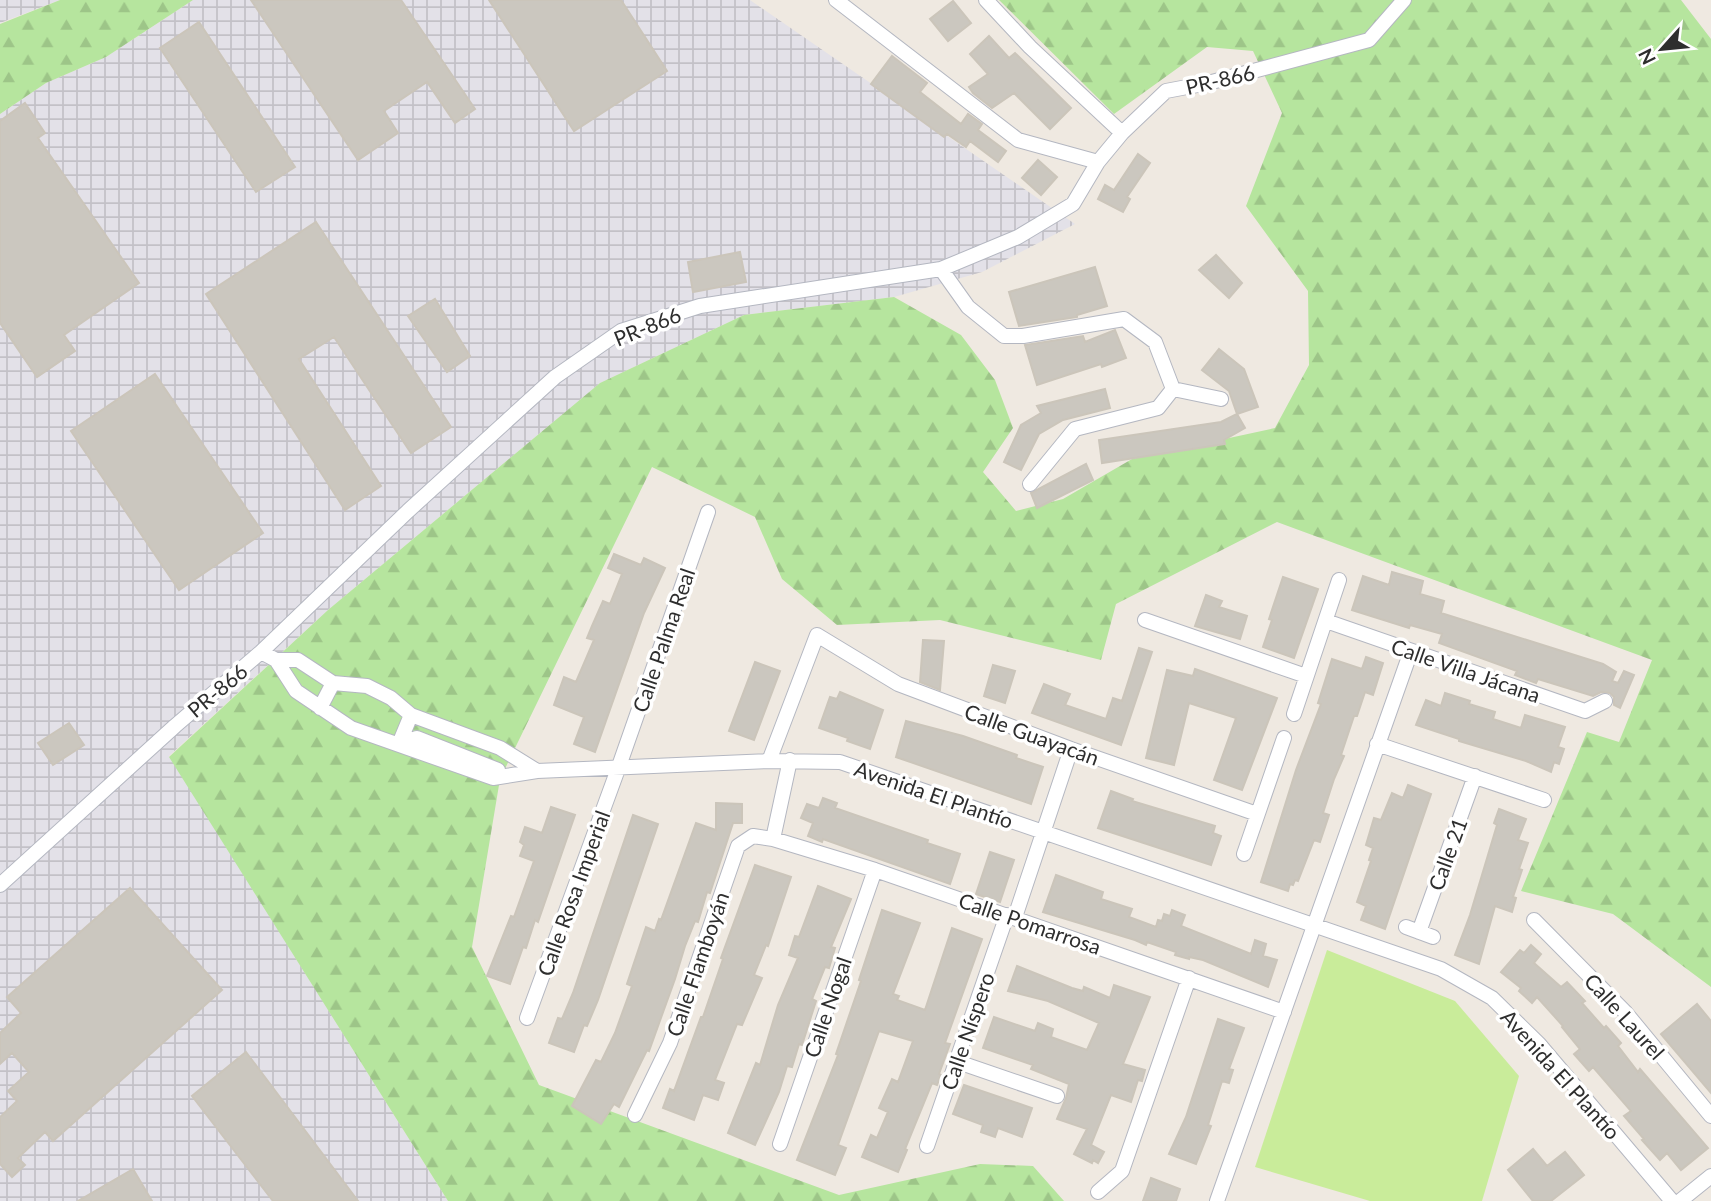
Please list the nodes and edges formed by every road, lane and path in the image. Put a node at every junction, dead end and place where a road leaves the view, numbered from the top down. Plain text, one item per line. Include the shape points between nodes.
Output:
1 (836, 0) edge
2 (986, 0) edge
3 (1404, 0) edge
4 (1122, 133) junction
5 (1098, 163) junction
6 (941, 269) junction
7 (1173, 389) junction
8 (1221, 399) dead end
9 (1030, 484) dead end
10 (708, 512) dead end
11 (1339, 580) dead end
12 (1145, 620) dead end
13 (1326, 621) junction
14 (1411, 651) junction
15 (261, 652) junction
16 (276, 660) junction
17 (1306, 676) junction
18 (333, 683) junction
19 (1605, 701) dead end
20 (320, 708) junction
21 (1294, 714) dead end
22 (411, 715) junction
23 (1284, 738) dead end
24 (398, 744) junction
25 (1377, 744) junction
26 (1071, 749) junction
27 (790, 760) junction
28 (769, 761) junction
29 (618, 769) junction
30 (537, 771) junction
31 (1475, 776) junction
32 (1544, 800) dead end
33 (1257, 814) junction
34 (1044, 831) junction
35 (773, 839) junction
36 (1244, 854) dead end
37 (875, 870) junction
38 (0, 885) edge
39 (1011, 916) junction
40 (1534, 920) dead end
41 (1314, 925) junction
42 (1419, 932) dead end
43 (1189, 978) junction
44 (1284, 1012) junction
45 (527, 1018) dead end
46 (958, 1062) junction
47 (1057, 1096) dead end
48 (635, 1115) dead end
49 (1711, 1116) edge
50 (780, 1144) dead end
51 (927, 1146) dead end
52 (1711, 1176) edge
53 (1098, 1192) dead end
54 (1217, 1201) edge
55 (1671, 1201) edge
56 (1680, 1201) edge

1 - 5 street via 1018,140
2 - 4 street
3 - 4 street, PR-866 / PR-866 via 1368,40 1166,91
4 - 5 street, PR-866 / PR-866
5 - 6 street, PR-866 / PR-866 via 1073,204 1018,237
6 - 7 street via 968,307 1004,335 1023,336 1124,318 1155,342
6 - 15 street, PR-866 / PR-866 via 700,306 621,331 555,377
7 - 8 street
7 - 9 street via 1158,408 1075,429
10 - 29 street, Calle Palma Real
11 - 13 street
12 - 17 street
13 - 14 street, Calle Villa Jácana
13 - 17 street
14 - 19 street, Calle Villa Jácana via 1585,711
14 - 25 street
15 - 16 street, Avenida El Plantío
15 - 38 street, PR-866 / PR-866
16 - 18 street, Avenida El Plantío via 298,660
16 - 20 street, Avenida El Plantío via 296,691
17 - 21 street
18 - 20 street
18 - 22 street, Avenida El Plantío via 367,686
20 - 24 street, Avenida El Plantío via 351,728
22 - 24 street
22 - 30 street, Avenida El Plantío via 500,748
23 - 33 street
24 - 30 street, Avenida El Plantío via 493,778
25 - 31 street
25 - 41 street
26 - 28 street, Calle Guayacán via 898,684 817,635
26 - 33 street, Calle Guayacán
26 - 34 street, Calle Níspero
27 - 28 street, Avenida El Plantío
27 - 34 street, Avenida El Plantío via 840,762
27 - 35 street
28 - 29 street, Avenida El Plantío
29 - 30 street, Avenida El Plantío
29 - 45 street, Calle Rosa Imperial
31 - 32 street
31 - 42 street, Calle 21
33 - 36 street
34 - 39 street, Calle Níspero
34 - 41 street, Avenida El Plantío
35 - 37 street, Calle Pomarrosa
35 - 48 street, Calle Flamboyán via 753,836 738,846 670,1043
37 - 39 street, Calle Pomarrosa
37 - 50 street, Calle Nogal
39 - 43 street, Calle Pomarrosa
39 - 46 street, Calle Níspero
40 - 49 street, Calle Laurel via 1626,1013
41 - 44 street
41 - 55 street, Avenida El Plantío via 1441,969 1492,998 1539,1044
43 - 44 street, Calle Pomarrosa
43 - 53 street via 1122,1171
44 - 54 street
46 - 47 street
46 - 51 street, Calle Níspero
52 - 56 street

